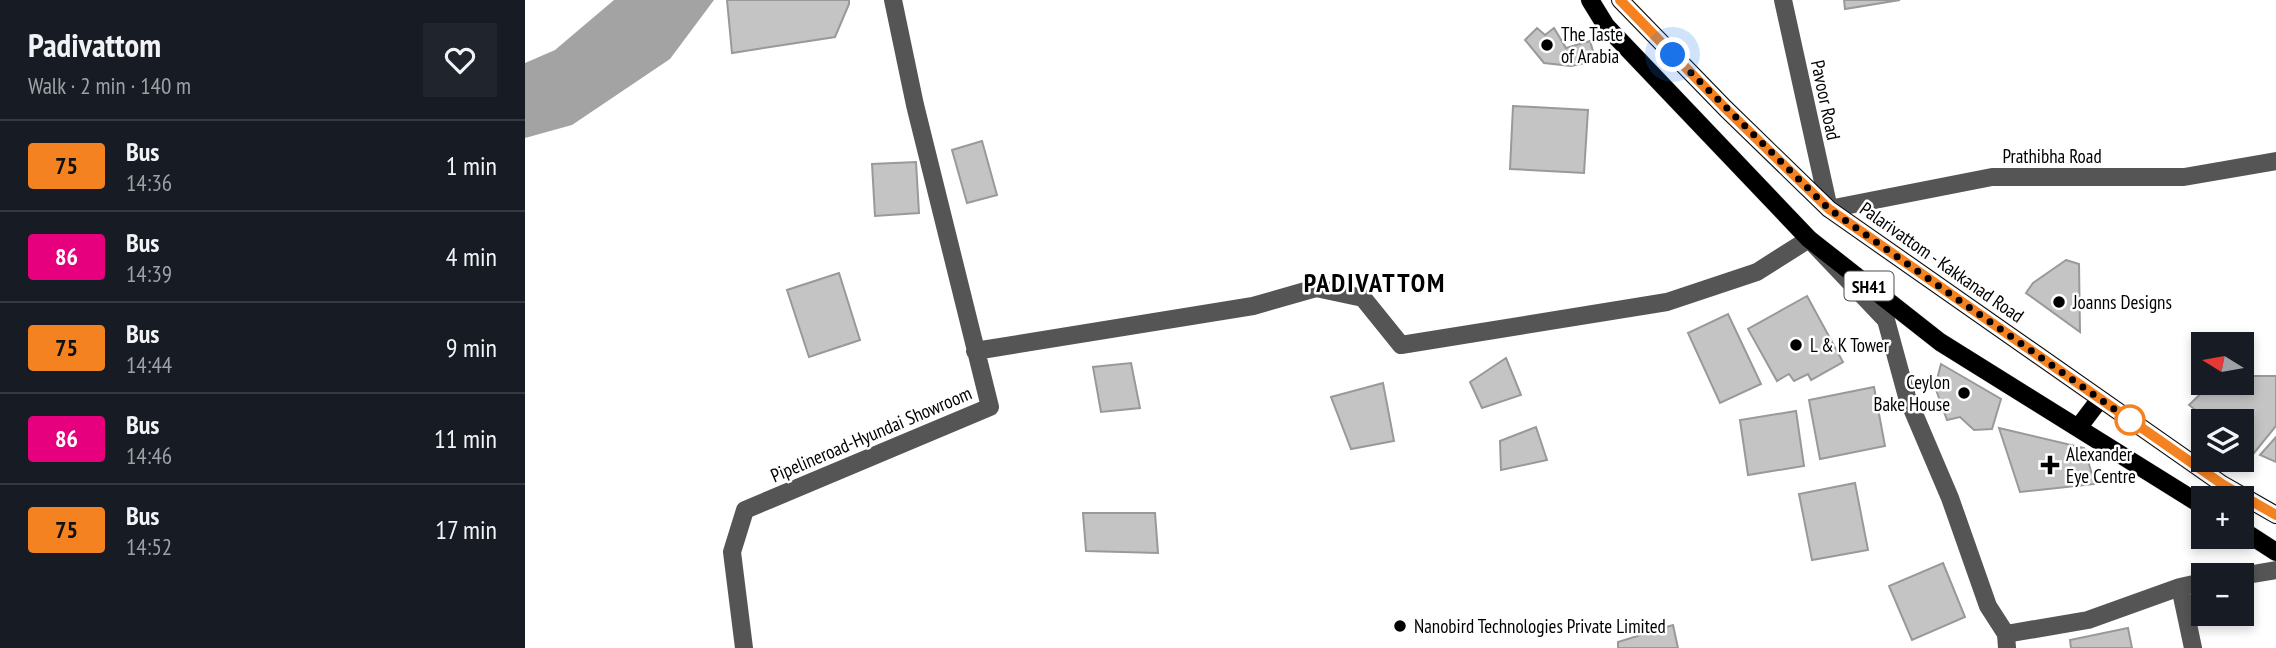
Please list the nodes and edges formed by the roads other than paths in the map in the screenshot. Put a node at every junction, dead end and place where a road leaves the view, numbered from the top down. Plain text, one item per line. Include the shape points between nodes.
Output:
1 (893, 0) edge
2 (1590, 0) edge
3 (1620, 0) edge
4 (1783, 0) edge
5 (2276, 161) edge
6 (1829, 209) junction
7 (1809, 239) junction
8 (975, 351) junction
9 (2100, 399) junction
10 (2078, 428) junction
11 (2191, 499) edge
12 (2276, 515) edge
13 (2254, 538) edge
14 (2276, 552) edge
15 (2276, 570) edge
16 (2254, 574) edge
17 (2191, 585) edge
18 (2180, 587) junction
19 (2007, 641) edge
20 (744, 648) edge
21 (2193, 648) edge

1 - 8 street, Pipelineroad-Hyundai Showroom
2 - 7 main road, SH41 via 1606,26
3 - 6 main road, Palarivattom - Kakkanad Road
4 - 6 street, Pavoor Road
5 - 6 street, Prathibha Road via 2184,177 1992,177
6 - 9 main road, Palarivattom - Kakkanad Road
7 - 8 street via 1757,272 1667,302 1401,345 1363,298 1316,288 1253,306
7 - 10 main road, SH41 via 1940,342
7 - 19 street via 1886,320 1907,397 1950,498 1988,606
8 - 20 street, Pipelineroad-Hyundai Showroom via 990,407 745,510 732,552
9 - 10 main road
9 - 12 main road, Palarivattom - Kakkanad Road via 2222,484
10 - 11 main road, SH41
13 - 14 main road
15 - 16 street
17 - 18 street
18 - 19 street via 2088,620
18 - 21 street

